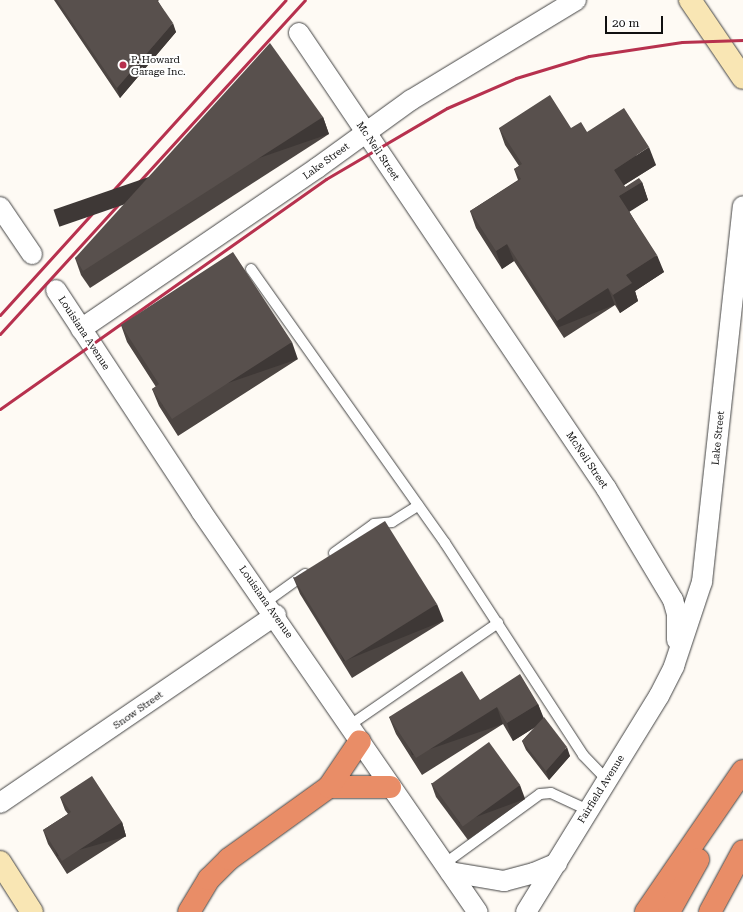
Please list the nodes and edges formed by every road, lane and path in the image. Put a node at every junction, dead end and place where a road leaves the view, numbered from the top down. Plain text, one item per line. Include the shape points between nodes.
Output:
1 (576, 0) edge
2 (690, 0) edge
3 (299, 33) dead end
4 (743, 78) edge
5 (366, 133) junction
6 (743, 206) edge
7 (0, 207) edge
8 (32, 254) dead end
9 (457, 268) joint
10 (251, 269) dead end
11 (56, 290) dead end
12 (81, 330) junction
13 (418, 506) junction
14 (271, 609) junction
15 (498, 623) junction
16 (674, 666) junction
17 (355, 733) junction
18 (743, 772) edge
19 (743, 779) edge
20 (607, 780) junction
21 (329, 787) junction
22 (390, 787) junction
23 (0, 803) edge
24 (588, 810) junction
25 (743, 851) edge
26 (0, 862) edge
27 (557, 863) junction
28 (447, 868) junction
29 (32, 912) edge
30 (188, 912) edge
31 (478, 912) edge
32 (526, 912) edge
33 (646, 912) edge
34 (669, 912) edge
35 (710, 912) edge

1 - 5 street, Lake Street via 411,100
2 - 4 street
3 - 5 street, Mc Neil Street
5 - 9 street, Mc Neil Street
5 - 12 street, Lake Street
6 - 16 street, Lake Street via 702,582
7 - 8 street
9 - 16 street, McNeil Street via 606,488 644,556 666,586 677,614 678,633
10 - 13 lane
11 - 12 street, Louisiana Avenue
12 - 14 street, Louisiana Avenue via 201,511
13 - 14 lane via 392,522 374,524 320,563
13 - 15 lane
14 - 17 street, Louisiana Avenue
14 - 23 street, Snow Street
15 - 17 lane
15 - 20 lane via 583,755
16 - 20 street, Fairfield Avenue via 659,696
17 - 21 highway
17 - 22 street, Louisiana Avenue
18 - 33 highway
19 - 34 highway
20 - 24 street, Fairfield Avenue
21 - 22 highway
21 - 30 highway via 230,859 209,879
22 - 28 street, Louisiana Avenue
24 - 27 street, Fairfield Avenue
24 - 28 lane via 551,793 540,794
25 - 35 highway
26 - 29 street
27 - 28 street via 534,873 504,881
27 - 32 street, Fairfield Avenue
28 - 31 street, Louisiana Avenue

